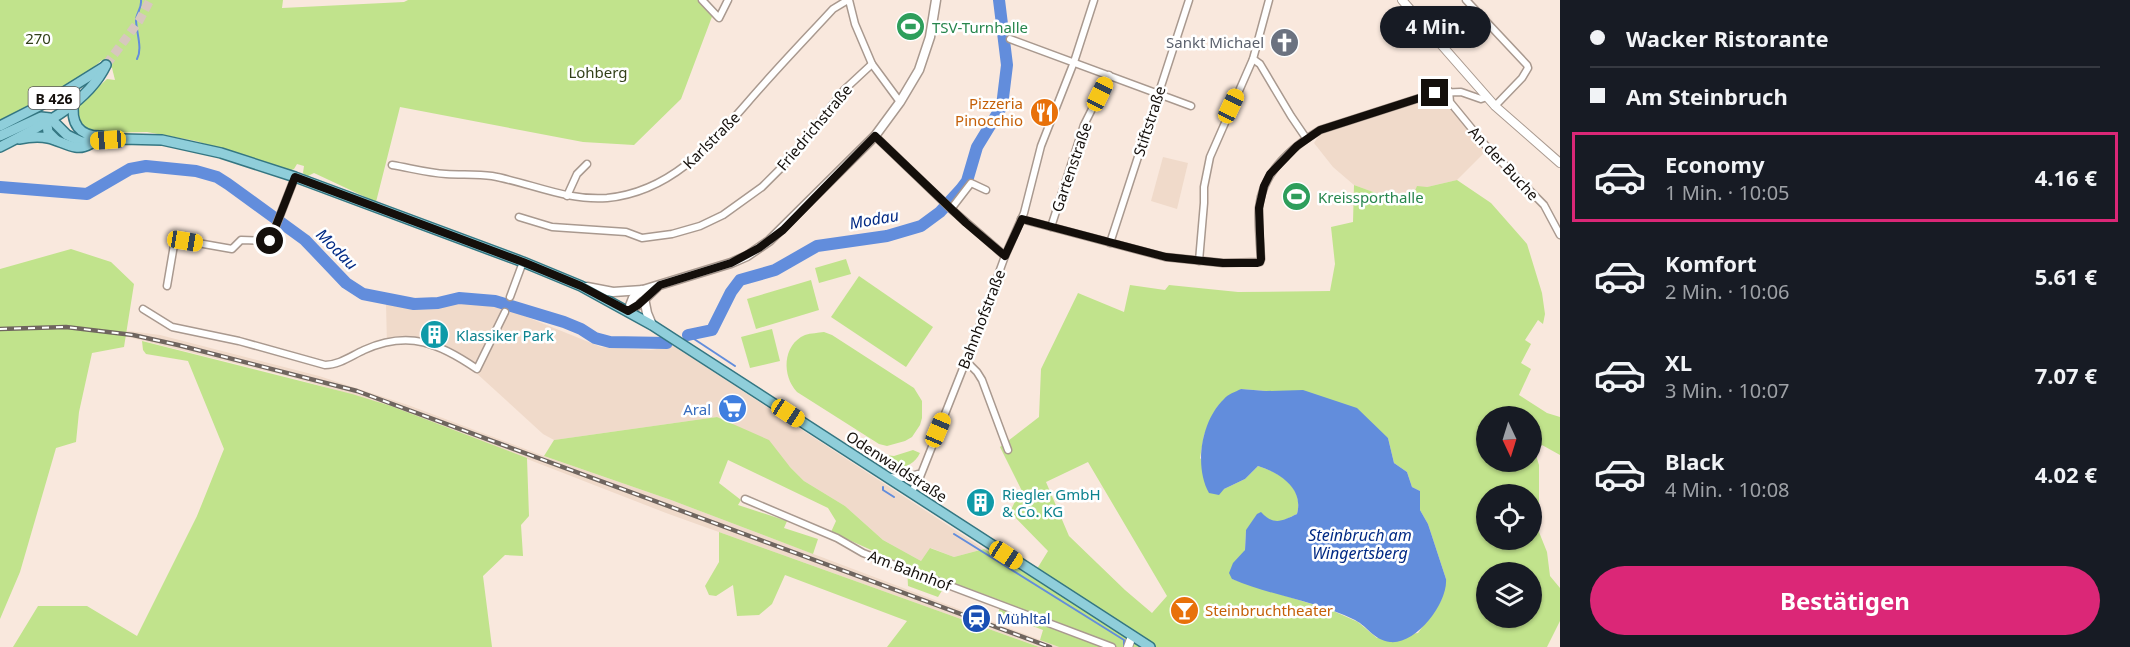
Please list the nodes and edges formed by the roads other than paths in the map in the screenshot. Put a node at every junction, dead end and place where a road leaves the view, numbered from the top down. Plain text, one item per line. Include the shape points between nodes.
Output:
1 (702, 0) edge
2 (728, 0) edge
3 (849, 0) edge
4 (936, 0) edge
5 (1094, 0) edge
6 (1189, 0) edge
7 (1269, 0) edge
8 (1403, 0) edge
9 (1466, 0) edge
10 (1010, 39) dead end
11 (1253, 59) junction
12 (1074, 62) junction
13 (872, 64) junction
14 (106, 65) junction
15 (1108, 75) junction
16 (1449, 91) junction
17 (1158, 93) junction
18 (1487, 97) junction
19 (74, 101) junction
20 (900, 102) junction
21 (1191, 106) dead end
22 (1495, 106) junction
23 (45, 119) junction
24 (0, 126) edge
25 (0, 136) edge
26 (875, 136) junction
27 (1306, 138) junction
28 (149, 139) junction
29 (56, 140) junction
30 (94, 141) junction
31 (10, 142) junction
32 (0, 147) edge
33 (1560, 163) edge
34 (587, 164) dead end
35 (392, 165) dead end
36 (295, 177) junction
37 (986, 190) dead end
38 (567, 196) junction
39 (951, 208) junction
40 (519, 217) dead end
41 (1022, 219) junction
42 (1051, 227) junction
43 (1560, 235) edge
44 (1110, 243) junction
45 (1005, 256) junction
46 (1199, 261) junction
47 (523, 262) junction
48 (167, 286) dead end
49 (581, 286) junction
50 (644, 294) junction
51 (510, 297) dead end
52 (143, 309) dead end
53 (628, 311) junction
54 (505, 312) dead end
55 (652, 325) junction
56 (966, 361) junction
57 (1008, 450) dead end
58 (923, 467) junction
59 (918, 474) junction
60 (888, 477) junction
61 (911, 492) junction
62 (745, 499) dead end
63 (1132, 636) junction
64 (1112, 647) edge
65 (1128, 647) edge
66 (1150, 647) edge

1 - 2 street via 720,18
3 - 13 street, Karlstraße
3 - 38 street, Karlstraße via 833,9 692,162 663,182 642,190 608,198
4 - 20 main road via 919,70
5 - 12 street, Bahnhofstraße
6 - 17 street, Stiftstraße
7 - 11 street
8 - 18 street
9 - 22 street via 1528,68
10 - 12 street
11 - 27 street via 1260,64
11 - 46 street via 1210,157
12 - 15 street
12 - 41 street, Bahnhofstraße via 1041,146
13 - 20 street, Karlstraße
13 - 40 street, Friedrichstraße via 844,90 791,158 762,186 723,215 700,226 642,238 626,232 552,227
14 - 19 main road, B 426 via 95,82
14 - 23 main road, B 426
14 - 24 main road, B 426
15 - 17 street
15 - 42 street, Gartenstraße via 1084,125
16 - 18 street
16 - 27 street via 1330,126
16 - 43 street, An der Buche via 1450,102 1486,146 1544,205
17 - 21 street
17 - 44 street, Stiftstraße
18 - 22 street
19 - 23 main road, B 426
19 - 28 main road via 73,121 80,131 97,136 128,134
20 - 26 main road
22 - 33 street
23 - 25 main road, B 426
23 - 29 main road via 48,132
23 - 30 main road via 72,138
23 - 31 main road, B 426
26 - 39 street
26 - 50 main road via 783,230 759,248 731,263 660,285
27 - 46 street via 1270,174 1264,186 1259,208 1260,262
28 - 30 main road
28 - 36 main road, Odenwaldstraße via 201,148
29 - 30 main road via 76,147
29 - 31 main road via 35,137
31 - 32 main road, B 426
34 - 38 street via 577,174
35 - 38 street, Karlstraße via 443,174 490,176
36 - 47 main road, Odenwaldstraße
36 - 48 street via 270,241 241,240 232,249 175,239
37 - 39 street via 971,183
39 - 45 street
41 - 42 street
41 - 45 street, Bahnhofstraße
42 - 44 street
44 - 46 street
45 - 56 street, Bahnhofstraße
47 - 49 main road, Odenwaldstraße
47 - 51 street
49 - 50 main road
49 - 53 main road, Odenwaldstraße
50 - 53 main road via 633,298
50 - 55 main road
52 - 54 street via 172,327 325,365 375,346 422,340 452,352 477,369
53 - 55 main road, Odenwaldstraße
55 - 60 main road, Odenwaldstraße
56 - 57 street via 982,380
56 - 58 street, Bahnhofstraße
58 - 59 street, Bahnhofstraße
58 - 61 street, Bahnhofstraße
59 - 60 street
59 - 61 street, Bahnhofstraße
60 - 61 main road, Odenwaldstraße
61 - 63 main road, Odenwaldstraße
62 - 64 street, Am Bahnhof via 863,553
63 - 65 street
63 - 66 main road, Odenwaldstraße

